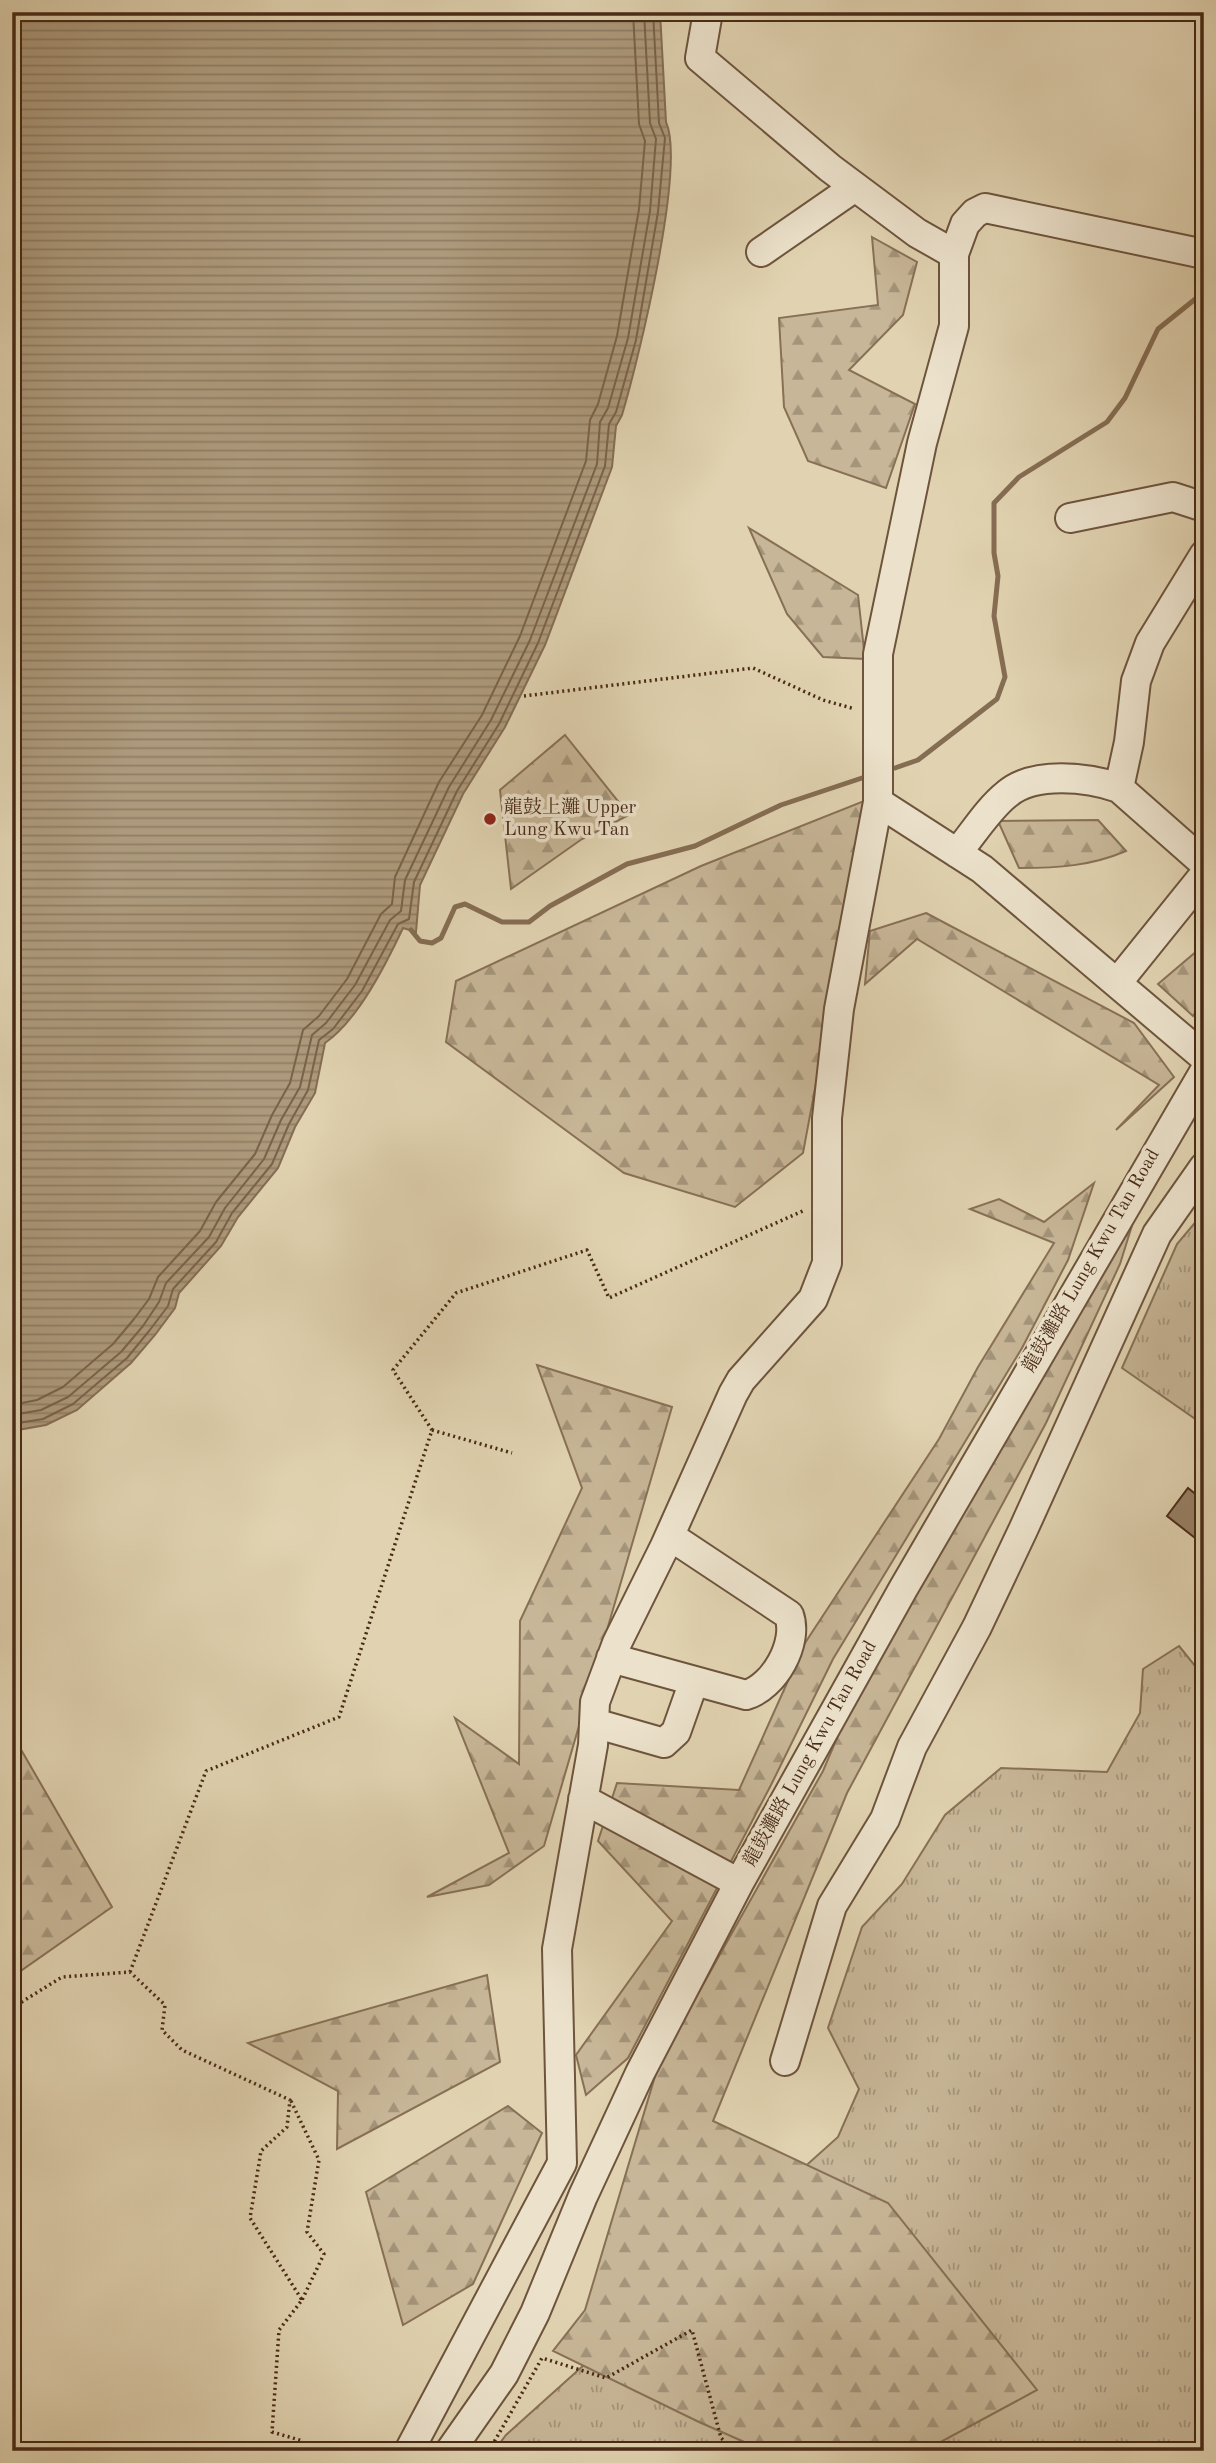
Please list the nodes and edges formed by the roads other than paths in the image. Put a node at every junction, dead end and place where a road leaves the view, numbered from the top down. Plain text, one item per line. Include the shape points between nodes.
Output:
1 (708, 12) edge
2 (855, 187) junction
3 (761, 251) dead end
4 (954, 254) junction
5 (1204, 254) edge
6 (1204, 507) edge
7 (1070, 518) dead end
8 (1204, 555) edge
9 (1119, 788) junction
10 (877, 802) junction
11 (957, 853) junction
12 (1204, 863) edge
13 (1204, 875) edge
14 (1117, 983) junction
15 (1204, 1057) edge
16 (1204, 1072) edge
17 (1204, 1167) edge
18 (670, 1536) junction
19 (611, 1658) junction
20 (694, 1681) junction
21 (594, 1723) junction
22 (583, 1799) junction
23 (739, 1882) junction
24 (785, 2061) dead end
25 (409, 2451) edge
26 (450, 2451) edge

1 - 2 street via 700,58
2 - 3 street
2 - 4 street
4 - 5 street via 965,224 985,208
4 - 10 street via 954,326 922,443 878,654
6 - 7 street via 1173,497
8 - 9 street via 1150,643 1136,681
9 - 11 street via 1103,782 1030,783 1007,793
9 - 12 street
10 - 11 street
10 - 18 street via 839,1009 827,1118 827,1263 822,1283 805,1309 741,1380
11 - 14 street
13 - 14 street
14 - 15 street
16 - 23 street, 龍鼓灘路 Lung Kwu Tan Road via 916,1566
17 - 24 street via 1151,1246 1012,1555 912,1747 885,1819 832,1906
18 - 19 street
18 - 20 street via 784,1609 792,1624 775,1675 760,1690 746,1695
19 - 20 street
19 - 21 street via 595,1702
20 - 21 street via 676,1732 664,1742
21 - 22 street
22 - 23 street
22 - 25 street via 557,1950 562,2163
23 - 26 street, 龍鼓灘路 Lung Kwu Tan Road via 640,2073 504,2374

